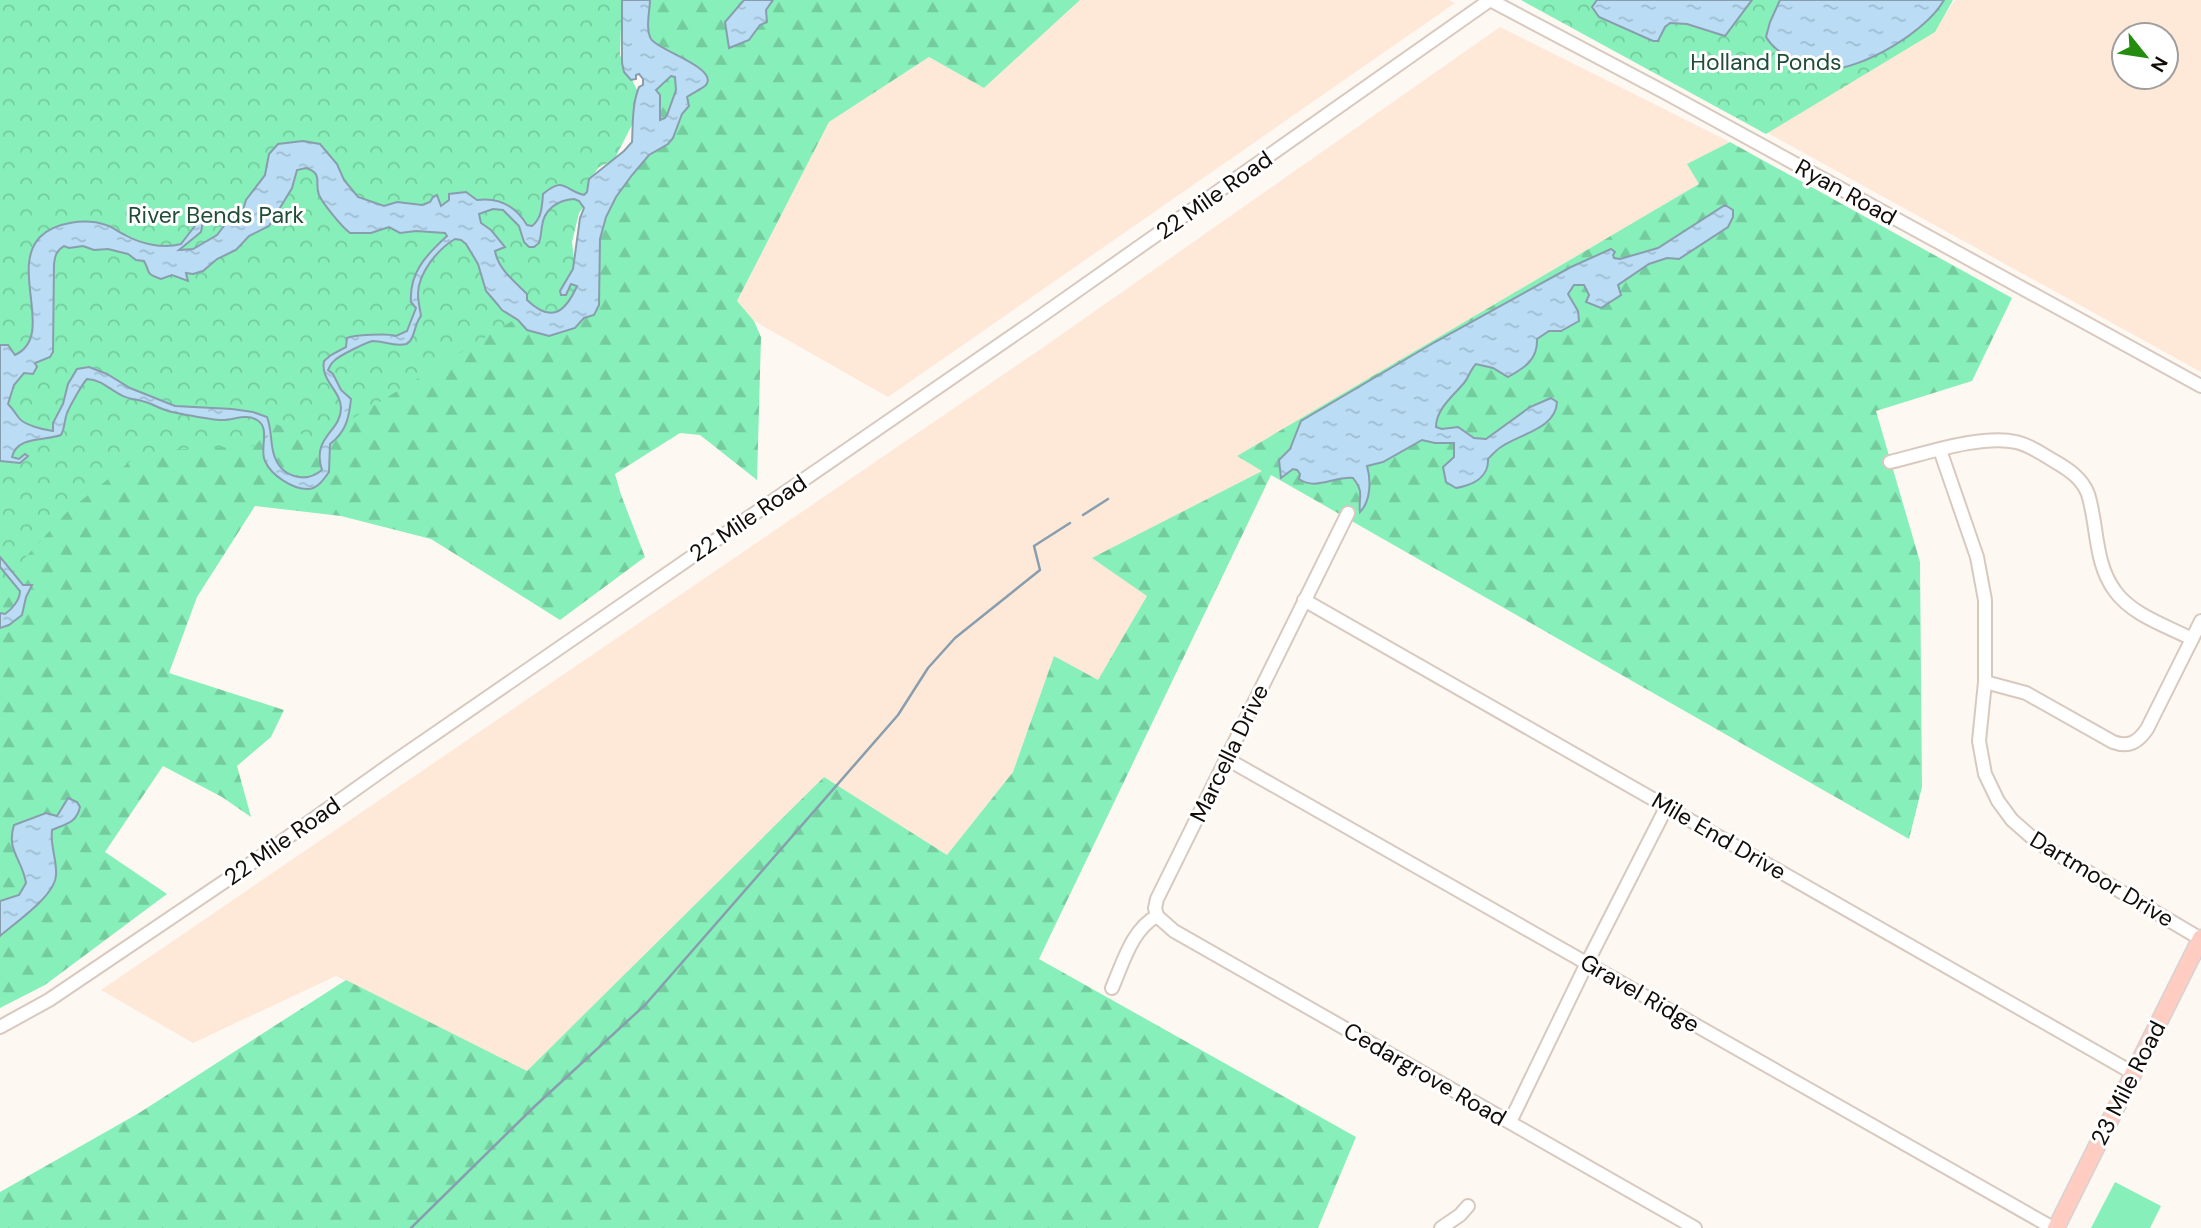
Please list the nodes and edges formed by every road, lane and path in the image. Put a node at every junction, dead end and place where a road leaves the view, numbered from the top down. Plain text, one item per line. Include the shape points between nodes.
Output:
1 (1490, 0) edge
2 (2201, 386) edge
3 (1940, 450) junction
4 (1890, 463) dead end
5 (1348, 513) dead end
6 (1304, 600) junction
7 (2201, 621) edge
8 (2192, 639) junction
9 (1985, 682) junction
10 (1227, 759) junction
11 (1667, 806) junction
12 (1157, 916) junction
13 (2201, 938) edge
14 (1587, 963) junction
15 (1112, 988) dead end
16 (0, 1027) edge
17 (2133, 1073) junction
18 (1510, 1122) junction
19 (1468, 1206) dead end
20 (1441, 1228) edge
21 (1695, 1228) edge
22 (2055, 1228) edge

1 - 2 street, Ryan Road
1 - 16 street, 22 Mile Road via 243,869 49,1000
3 - 4 street
3 - 8 street via 2004,440 2028,446 2070,470 2087,493 2099,551 2115,592 2136,610
3 - 9 street, Dartmoor Drive via 1980,571 1986,612
5 - 6 street, Marcella Drive
6 - 10 street, Marcella Drive
6 - 11 street, Mile End Drive
7 - 8 street
8 - 9 street via 2147,729 2127,745 2113,742 2026,693
9 - 13 street, Dartmoor Drive via 1979,726 1983,764 1990,788 2012,820 2049,849
10 - 12 street, Marcella Drive via 1157,899
10 - 14 street, Gravel Ridge
11 - 14 street
11 - 17 street, Mile End Drive
12 - 15 street via 1136,935
12 - 18 street, Cedargrove Road via 1186,937
13 - 17 main road, 23 Mile Road
14 - 18 street
14 - 22 street, Gravel Ridge
17 - 22 main road, 23 Mile Road
18 - 21 street, Cedargrove Road
19 - 20 street

